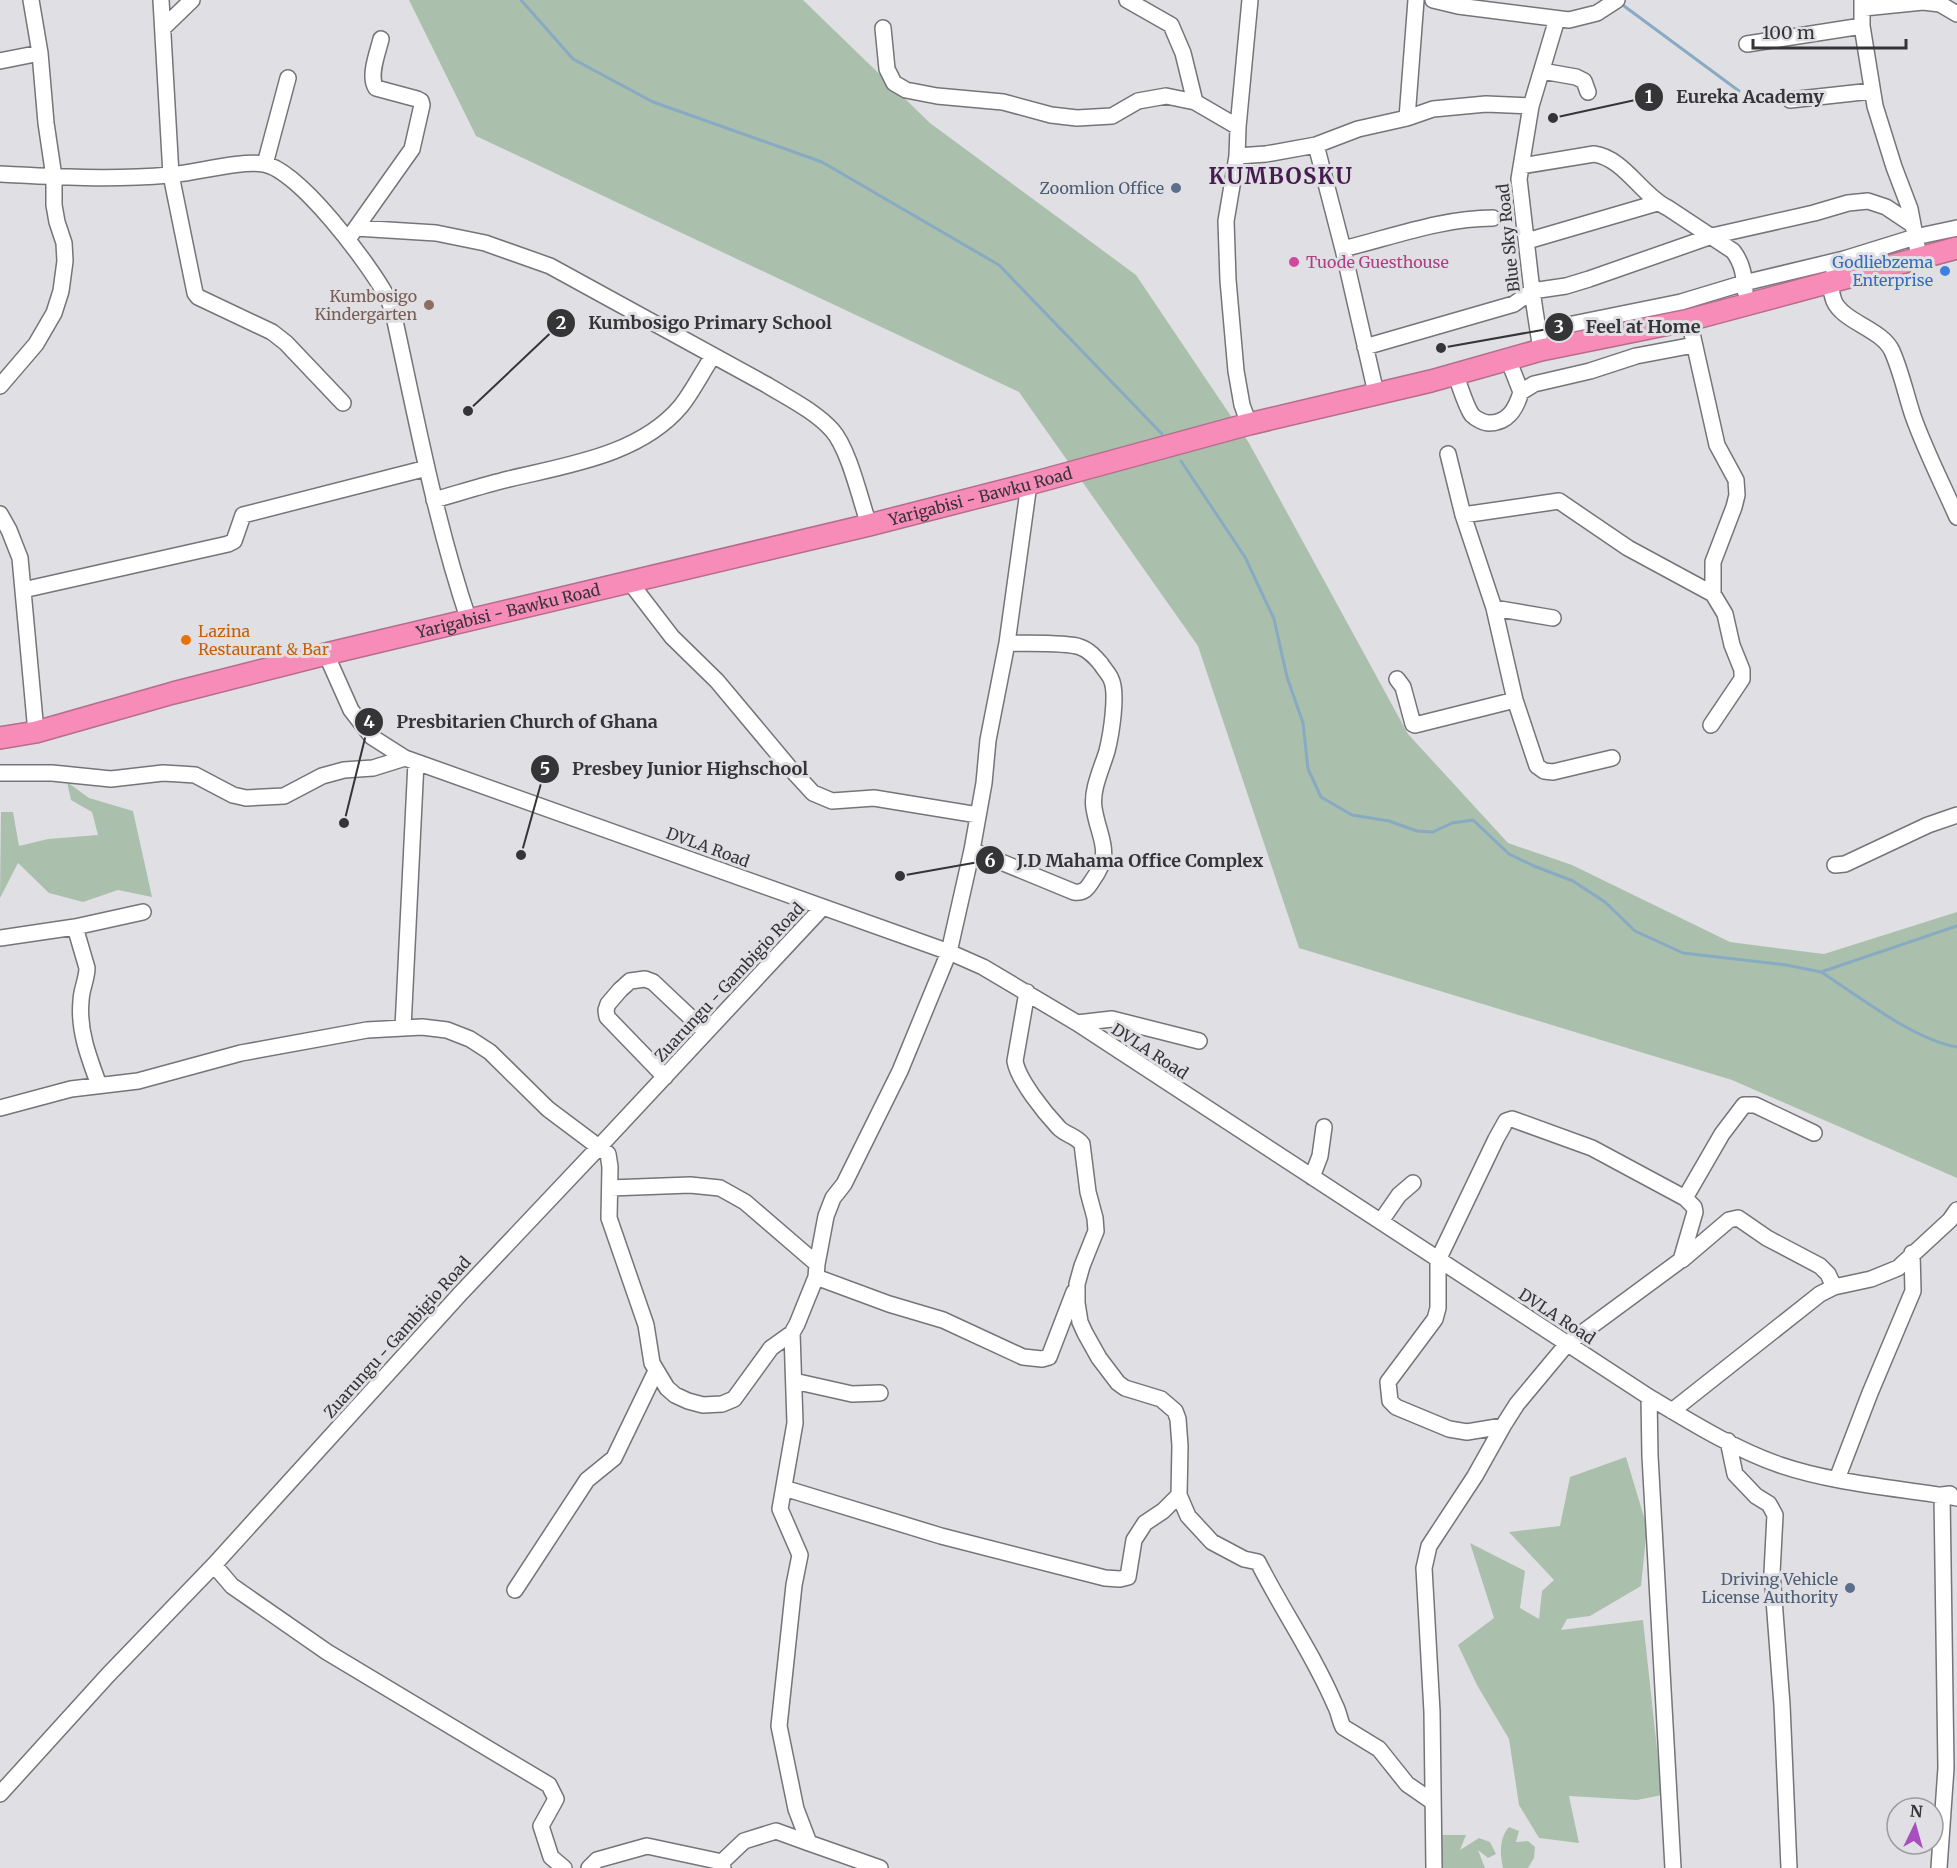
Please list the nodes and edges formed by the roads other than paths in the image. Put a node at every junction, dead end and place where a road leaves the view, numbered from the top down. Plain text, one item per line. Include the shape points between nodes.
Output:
1 (31, 0) edge
2 (161, 0) edge
3 (192, 0) edge
4 (1127, 0) edge
5 (1250, 0) edge
6 (1416, 0) edge
7 (1434, 0) edge
8 (1617, 0) edge
9 (1863, 4) edge
10 (1957, 14) edge
11 (1557, 18) junction
12 (1862, 26) junction
13 (163, 28) junction
14 (883, 28) dead end
15 (381, 39) dead end
16 (1747, 44) dead end
17 (40, 53) junction
18 (0, 61) edge
19 (1542, 71) junction
20 (288, 78) dead end
21 (1872, 91) junction
22 (1588, 92) dead end
23 (1790, 100) dead end
24 (1195, 102) junction
25 (1531, 106) junction
26 (1407, 118) junction
27 (1238, 127) junction
28 (1316, 145) junction
29 (1237, 156) junction
30 (265, 164) junction
31 (1521, 166) junction
32 (0, 174) edge
33 (171, 175) junction
34 (54, 177) junction
35 (1657, 203) junction
36 (1493, 218) dead end
37 (1957, 228) edge
38 (352, 234) junction
39 (1712, 236) junction
40 (1916, 240) junction
41 (1527, 241) junction
42 (1957, 248) edge
43 (1343, 249) junction
44 (1844, 260) junction
45 (1830, 283) junction
46 (1532, 291) junction
47 (1745, 293) junction
48 (1689, 320) junction
49 (1540, 341) junction
50 (1694, 345) junction
51 (1365, 347) junction
52 (713, 356) junction
53 (1508, 359) junction
54 (1455, 374) junction
55 (0, 386) edge
56 (1521, 392) junction
57 (1376, 393) junction
58 (343, 403) dead end
59 (1249, 424) junction
60 (1448, 454) dead end
61 (427, 468) junction
62 (1029, 484) junction
63 (1950, 484) edge
64 (434, 500) junction
65 (0, 514) edge
66 (1463, 515) junction
67 (1957, 517) edge
68 (869, 525) junction
69 (629, 580) junction
70 (23, 590) junction
71 (1713, 594) junction
72 (1494, 608) junction
73 (1553, 618) dead end
74 (469, 621) junction
75 (1007, 643) junction
76 (326, 654) junction
77 (1397, 679) dead end
78 (1515, 700) junction
79 (1711, 725) dead end
80 (36, 732) junction
81 (0, 738) edge
82 (1612, 758) dead end
83 (411, 760) junction
84 (0, 773) edge
85 (978, 815) junction
86 (1957, 815) edge
87 (972, 850) junction
88 (1834, 865) dead end
89 (823, 907) junction
90 (143, 912) dead end
91 (75, 927) junction
92 (0, 937) edge
93 (949, 952) junction
94 (1027, 992) junction
95 (1077, 1023) junction
96 (403, 1028) junction
97 (706, 1032) junction
98 (1199, 1041) dead end
99 (664, 1077) junction
100 (99, 1085) junction
101 (0, 1108) edge
102 (1324, 1127) dead end
103 (1814, 1133) dead end
104 (599, 1147) junction
105 (1311, 1177) junction
106 (1413, 1183) dead end
107 (610, 1188) junction
108 (1684, 1198) junction
109 (1957, 1210) edge
110 (1381, 1221) junction
111 (1912, 1253) junction
112 (1438, 1260) junction
113 (1681, 1260) junction
114 (817, 1271) junction
115 (1077, 1284) junction
116 (1834, 1287) junction
117 (792, 1333) junction
118 (1567, 1344) junction
119 (656, 1371) junction
120 (794, 1381) junction
121 (880, 1393) dead end
122 (1649, 1397) junction
123 (1672, 1411) junction
124 (1503, 1426) junction
125 (1728, 1441) junction
126 (1837, 1479) junction
127 (784, 1488) junction
128 (1179, 1495) junction
129 (1952, 1496) edge
130 (214, 1565) junction
131 (515, 1590) dead end
132 (1952, 1769) edge
133 (0, 1794) edge
134 (1433, 1802) junction
135 (809, 1843) junction
136 (551, 1862) edge
137 (723, 1865) edge
138 (564, 1868) edge
139 (589, 1868) edge
140 (880, 1868) edge
141 (1434, 1868) edge
142 (1673, 1868) edge
143 (1789, 1868) edge
144 (1939, 1868) edge

1 - 17 street
2 - 13 street
3 - 13 street
4 - 24 street via 1171,25 1183,53
5 - 27 street
6 - 26 street
7 - 11 street
8 - 11 street via 1584,17
9 - 10 street via 1923,2 1941,4
9 - 12 street
11 - 19 street, Blue Sky Road
12 - 16 street
12 - 21 street
13 - 33 street
14 - 24 street via 886,69 894,83 906,90 1003,102 1077,118 1112,116 1138,100 1166,96
15 - 38 street via 374,85 417,99 422,105 412,149
17 - 18 street
17 - 34 street
19 - 22 street via 1576,77 1584,81
19 - 25 street, Blue Sky Road
20 - 30 street
21 - 23 street
21 - 40 street via 1910,209
24 - 27 street
25 - 26 street via 1485,104 1433,109
25 - 31 street, Blue Sky Road
26 - 28 street via 1358,129
27 - 29 street
28 - 29 street
28 - 43 street
29 - 59 street via 1226,221 1228,280 1236,371
30 - 33 street
30 - 38 street via 280,171
31 - 35 street via 1599,155 1626,172
31 - 41 street, Blue Sky Road via 1520,192
32 - 34 street
33 - 34 street
33 - 58 street via 198,297 272,332
34 - 55 street via 57,222 64,243 61,291 54,313 36,344
35 - 39 street
35 - 41 street
36 - 43 street via 1444,224
37 - 40 street
38 - 52 street via 436,233 485,243 549,266
38 - 61 street via 388,298
39 - 40 street via 1868,201 1886,207
39 - 46 street via 1589,279
39 - 47 street via 1739,258
40 - 42 highway, Yarigabisi - Bawku Road
40 - 44 street
40 - 45 highway, Yarigabisi - Bawku Road
41 - 46 street, Blue Sky Road
43 - 51 street
44 - 45 street
44 - 47 street
45 - 47 highway, Yarigabisi - Bawku Road
45 - 63 street via 1838,308 1874,332 1891,349 1914,418
46 - 49 street, Blue Sky Road
46 - 51 street via 1514,304
47 - 48 highway, Yarigabisi - Bawku Road
47 - 49 street via 1681,302
48 - 49 highway, Yarigabisi - Bawku Road
48 - 50 street
49 - 53 highway, Yarigabisi - Bawku Road
50 - 56 street via 1636,356 1534,384
50 - 71 street via 1717,445 1736,480 1734,507 1713,562
51 - 57 street
52 - 64 street via 681,406 653,431 626,445 596,458
52 - 68 street via 801,407 832,430 843,447
53 - 54 highway, Yarigabisi - Bawku Road
53 - 56 street
54 - 56 street via 1473,415 1485,423 1500,422 1510,415
54 - 57 highway, Yarigabisi - Bawku Road
57 - 59 highway, Yarigabisi - Bawku Road
59 - 62 highway, Yarigabisi - Bawku Road
60 - 66 street
61 - 64 street
61 - 70 street via 243,515 234,541 228,544
62 - 68 highway, Yarigabisi - Bawku Road
62 - 75 street
63 - 67 street
64 - 74 street
65 - 70 street via 20,558
66 - 71 street via 1559,501 1629,548
66 - 72 street
68 - 69 highway, Yarigabisi - Bawku Road
69 - 74 highway, Yarigabisi - Bawku Road
69 - 85 street via 672,637 717,681 813,793 832,801 874,798
70 - 80 street
71 - 79 street via 1725,614 1742,679
72 - 73 street
72 - 78 street
74 - 76 highway, Yarigabisi - Bawku Road
75 - 85 street
75 - 87 street via 1079,646 1094,656 1111,678 1110,739 1094,796 1104,860 1081,893
76 - 80 highway, Yarigabisi - Bawku Road
76 - 83 street, DVLA Road via 351,710 372,736
77 - 78 street via 1415,725
78 - 82 street via 1537,766 1544,771
80 - 81 highway, Yarigabisi - Bawku Road
83 - 84 street via 322,776 284,796 246,798 195,775 163,773 111,779
83 - 89 street, DVLA Road
83 - 96 street
85 - 87 street
86 - 88 street via 1845,864
87 - 93 street
89 - 93 street, DVLA Road
89 - 97 street, Zuarungu - Gambigio Road
90 - 91 street
91 - 92 street
91 - 100 street via 87,968 81,999 83,1035
93 - 94 street, DVLA Road
93 - 114 street via 900,1071 825,1216
94 - 95 street, DVLA Road
94 - 115 street via 1016,1070 1059,1128 1082,1144 1095,1218 1096,1231
95 - 98 street via 1112,1019
95 - 105 street, DVLA Road
96 - 100 street via 367,1030 241,1053 138,1081
96 - 104 street via 447,1030 470,1039 506,1066 548,1109
97 - 99 street, Zuarungu - Gambigio Road
97 - 99 street via 653,982 637,979 620,990 608,1004 607,1017
99 - 104 street, Zuarungu - Gambigio Road
100 - 101 street
102 - 105 street via 1320,1156
103 - 108 street via 1755,1105 1744,1105
104 - 107 street via 610,1159
104 - 130 street, Zuarungu - Gambigio Road
105 - 110 street, DVLA Road
106 - 110 street
107 - 114 street via 720,1188 745,1202
107 - 119 street via 610,1224 646,1325
108 - 112 street via 1592,1148 1512,1119 1506,1121 1496,1138
108 - 113 street via 1695,1212
109 - 111 street
110 - 112 street, DVLA Road
111 - 116 street via 1898,1268
111 - 126 street via 1913,1291
112 - 118 street, DVLA Road
112 - 124 street via 1439,1300 1435,1319 1388,1382 1390,1401 1449,1429 1467,1432
113 - 116 street via 1729,1220 1738,1218 1820,1266
113 - 118 street
114 - 115 street via 889,1304 943,1320 1023,1357 1042,1359 1052,1352
114 - 117 street
115 - 128 street via 1080,1322 1118,1383 1161,1399 1175,1411 1180,1446
116 - 123 street via 1807,1302
117 - 119 street via 771,1348 734,1399 722,1404 688,1401 667,1388
117 - 120 street
118 - 122 street, DVLA Road
118 - 124 street
119 - 131 street via 614,1458 587,1480
120 - 121 street via 852,1394
120 - 127 street via 795,1423
122 - 123 street, DVLA Road
122 - 142 street
123 - 125 street, DVLA Road
124 - 134 street via 1425,1557
125 - 126 street, DVLA Road via 1781,1465
125 - 143 street via 1735,1474 1769,1504 1775,1515 1772,1573
126 - 129 street, DVLA Road
127 - 128 street via 941,1536 1120,1579 1128,1577 1134,1540 1145,1523
127 - 135 street via 780,1509 800,1555 779,1726 796,1809
128 - 134 street via 1188,1516 1212,1542 1258,1562 1336,1705 1342,1726 1379,1749 1407,1784
129 - 132 street
130 - 133 street, Zuarungu - Gambigio Road
130 - 136 street via 232,1586 327,1652 549,1785 556,1799 541,1826
132 - 144 street
134 - 141 street
135 - 137 street via 776,1831 744,1841
135 - 140 street
136 - 138 street
137 - 139 street via 647,1846 597,1860

